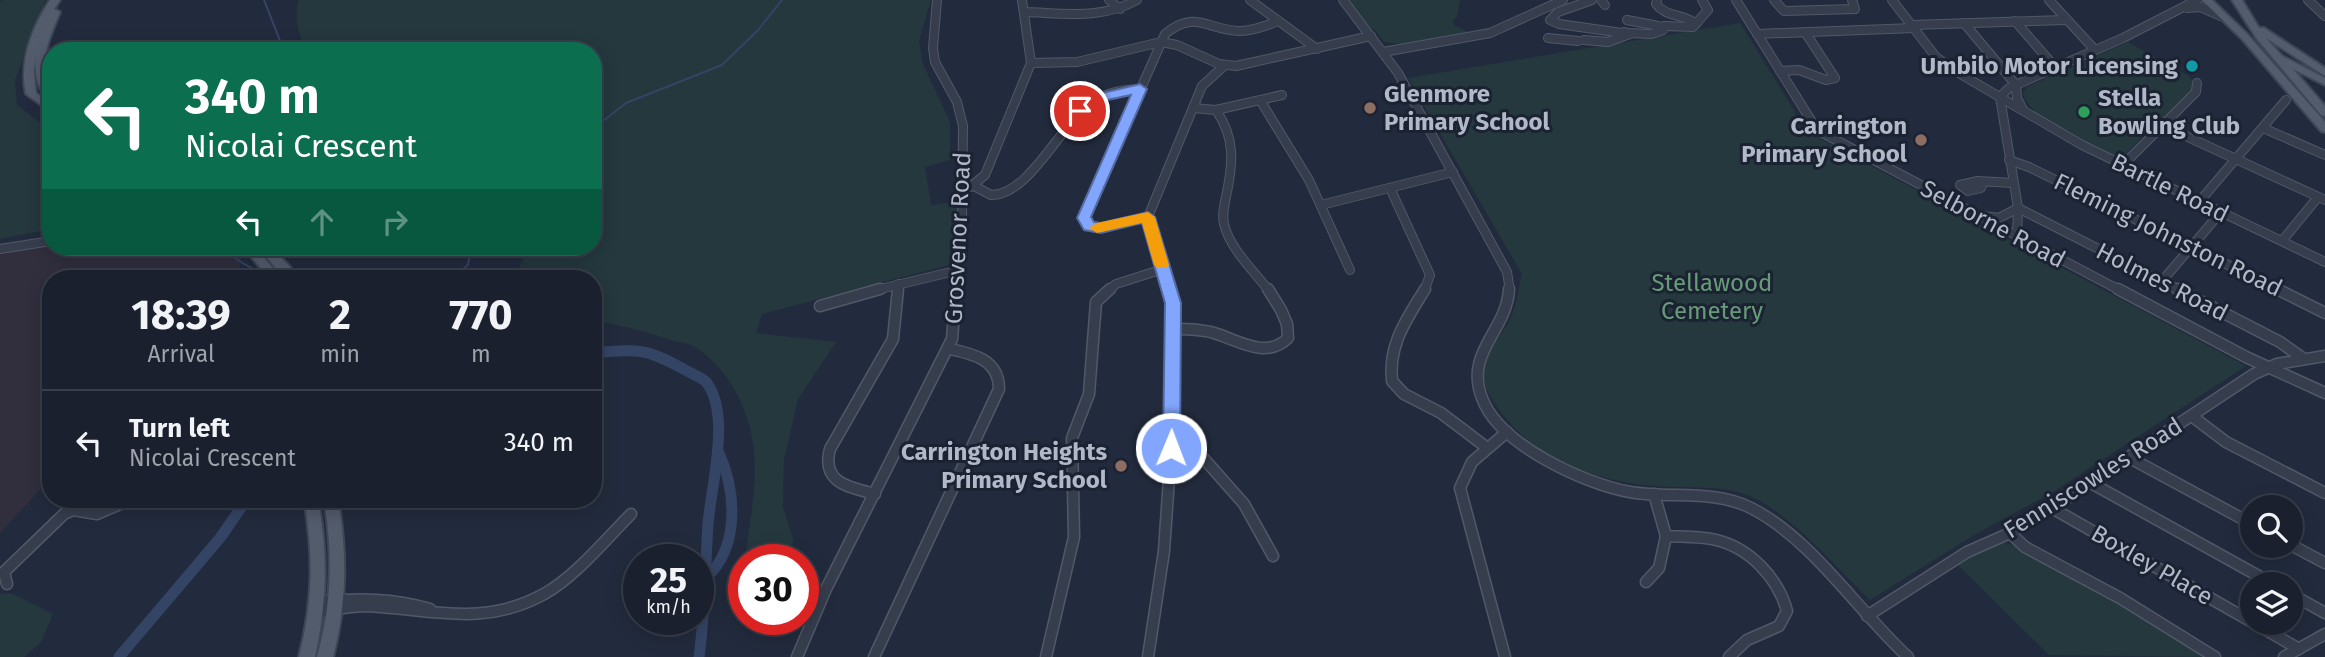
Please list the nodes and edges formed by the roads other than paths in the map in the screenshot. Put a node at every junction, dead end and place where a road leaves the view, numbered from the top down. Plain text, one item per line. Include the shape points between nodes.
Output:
1 (55, 0) edge
2 (63, 0) edge
3 (937, 0) edge
4 (1022, 0) edge
5 (1109, 0) edge
6 (1137, 0) edge
7 (1250, 0) edge
8 (1343, 0) edge
9 (1563, 0) edge
10 (1592, 0) edge
11 (1657, 0) edge
12 (1702, 0) edge
13 (1736, 0) edge
14 (1774, 0) edge
15 (1852, 0) edge
16 (1892, 0) edge
17 (2049, 0) edge
18 (2197, 0) edge
19 (2207, 0) edge
20 (2237, 0) edge
21 (2308, 0) edge
22 (2186, 8) junction
23 (1120, 9) junction
24 (1024, 12) junction
25 (2243, 13) junction
26 (2325, 16) edge
27 (2228, 19) junction
28 (1627, 20) dead end
29 (1699, 20) junction
30 (2067, 20) junction
31 (1278, 21) junction
32 (2015, 21) junction
33 (1964, 23) junction
34 (1912, 27) junction
35 (1661, 29) junction
36 (1805, 32) junction
37 (1556, 34) dead end
38 (1757, 34) junction
39 (1623, 35) junction
40 (1371, 36) junction
41 (2245, 37) junction
42 (1548, 38) dead end
43 (1581, 40) junction
44 (47, 42) edge
45 (1161, 42) junction
46 (1317, 49) junction
47 (2095, 50) junction
48 (1383, 52) junction
49 (2274, 55) junction
50 (42, 59) edge
51 (1031, 63) junction
52 (1225, 65) junction
53 (2055, 67) junction
54 (1780, 71) junction
55 (2325, 74) edge
56 (2325, 82) edge
57 (2197, 83) dead end
58 (2016, 85) junction
59 (42, 87) edge
60 (2325, 88) edge
61 (1140, 89) junction
62 (1282, 94) dead end
63 (2000, 97) junction
64 (2313, 99) junction
65 (1260, 100) junction
66 (2286, 100) dead end
67 (42, 102) edge
68 (1193, 108) junction
69 (1216, 110) junction
70 (2024, 111) junction
71 (2325, 113) edge
72 (2164, 126) junction
73 (2263, 128) junction
74 (2325, 129) edge
75 (2325, 155) edge
76 (2009, 160) junction
77 (2237, 160) junction
78 (2123, 165) junction
79 (1453, 172) junction
80 (1983, 183) dead end
81 (2013, 183) junction
82 (974, 186) junction
83 (1390, 188) junction
84 (963, 189) junction
85 (2322, 198) edge
86 (2199, 202) junction
87 (1321, 205) junction
88 (2018, 208) junction
89 (2221, 212) junction
90 (1976, 215) junction
91 (1148, 217) junction
92 (2017, 237) junction
93 (2282, 241) junction
94 (42, 242) edge
95 (2192, 247) junction
96 (0, 249) edge
97 (256, 256) edge
98 (273, 256) edge
99 (2325, 262) edge
100 (1163, 269) junction
101 (268, 270) edge
102 (286, 270) edge
103 (959, 270) junction
104 (1350, 270) dead end
105 (2162, 282) junction
106 (899, 284) junction
107 (820, 306) dead end
108 (2325, 313) edge
109 (1174, 329) junction
110 (950, 349) junction
111 (2325, 356) edge
112 (2304, 359) junction
113 (2269, 368) junction
114 (2325, 393) edge
115 (2193, 417) junction
116 (1507, 432) junction
117 (1486, 447) junction
118 (1171, 449) junction
119 (2130, 458) junction
120 (2091, 483) junction
121 (2325, 493) edge
122 (876, 494) junction
123 (1654, 494) junction
124 (111, 508) edge
125 (312, 508) edge
126 (332, 508) edge
127 (2052, 508) junction
128 (631, 514) dead end
129 (2240, 518) edge
130 (2010, 533) junction
131 (1666, 536) junction
132 (2303, 551) edge
133 (1273, 556) dead end
134 (2325, 563) edge
135 (2251, 572) edge
136 (1646, 582) dead end
137 (7, 584) dead end
138 (2303, 601) edge
139 (338, 605) junction
140 (319, 607) junction
141 (2325, 613) edge
142 (2240, 615) edge
143 (1867, 616) junction
144 (2325, 634) edge
145 (2275, 635) edge
146 (2299, 649) junction
147 (307, 657) edge
148 (325, 657) edge
149 (797, 657) edge
150 (874, 657) edge
151 (1046, 657) edge
152 (1148, 657) edge
153 (1505, 657) edge
154 (1729, 657) edge
155 (1908, 657) edge
156 (2215, 657) edge
157 (2284, 657) edge

1 - 67 main road via 42,23 28,77 31,94
2 - 44 main road
3 - 84 street, Grosvenor Road via 933,48 935,62 962,116
4 - 24 street
5 - 23 street
6 - 23 street
7 - 31 street
8 - 40 street
9 - 48 street via 1489,33
10 - 39 street via 1558,12 1550,20
11 - 29 street via 1663,13
12 - 29 street via 1708,10
13 - 38 street, Selborne Road
14 - 15 street via 1785,11 1855,9
16 - 34 street, Bartle Road
17 - 30 street
18 - 22 street
19 - 27 main road
20 - 25 main road
21 - 26 street
22 - 27 street via 2200,7
22 - 47 street
23 - 24 street via 1084,16
24 - 51 street
25 - 49 main road
25 - 55 main road
27 - 41 main road
28 - 35 street
29 - 35 street via 1689,28
30 - 32 street
30 - 47 street
31 - 45 street via 1240,31 1189,20 1170,29
31 - 46 street
32 - 33 street
32 - 53 street
33 - 34 street
33 - 58 street
34 - 36 street
34 - 63 street, Bartle Road via 1941,61
35 - 39 street
36 - 38 street
36 - 54 street via 1835,78 1826,80 1797,69
37 - 43 street
38 - 54 street, Selborne Road
39 - 43 street via 1606,42
40 - 46 street
40 - 48 street
41 - 49 main road
41 - 74 main road
42 - 43 street
45 - 51 street via 1077,62
45 - 52 street
45 - 61 street
46 - 52 street
47 - 53 street
48 - 79 street
49 - 56 main road
49 - 64 main road
50 - 59 main road
51 - 82 street via 985,175
52 - 68 street via 1204,82
53 - 58 street
54 - 90 street, Selborne Road via 1817,130
57 - 72 street via 2196,92
58 - 63 street
58 - 70 street
60 - 64 main road via 2314,90
61 - 82 street via 1107,94 1086,105 1011,191 993,197
61 - 91 street via 1084,218 1090,226 1101,228
62 - 65 street
63 - 70 street, Bartle Road
63 - 76 street
64 - 71 main road
65 - 69 street
65 - 87 street
66 - 73 street
68 - 69 street
68 - 91 street
69 - 109 street via 1232,134 1233,145 1224,225 1277,305 1288,338 1280,346 1266,348 1211,332
70 - 78 street, Bartle Road
72 - 77 street
72 - 78 street
73 - 75 street
73 - 77 street
76 - 81 street
76 - 95 street, Fleming Johnston Road
77 - 85 street
77 - 86 street
78 - 86 street, Bartle Road
79 - 83 street
79 - 116 street via 1510,283 1506,313 1483,346 1476,368 1483,403
80 - 81 street
81 - 88 street
82 - 84 street
83 - 87 street
83 - 117 street via 1430,275 1396,341 1392,381 1404,394 1441,413
84 - 103 street, Grosvenor Road
85 - 93 street
86 - 89 street, Bartle Road
87 - 104 street
88 - 90 street via 1999,218
88 - 92 street
88 - 105 street, Holmes Road
89 - 93 street, Bartle Road
89 - 95 street
90 - 92 street, Selborne Road
91 - 100 street
92 - 113 street, Selborne Road
93 - 99 street, Bartle Road
94 - 96 street
95 - 105 street
95 - 108 street, Fleming Johnston Road
97 - 101 main road
98 - 102 main road
100 - 109 street via 1173,303
100 - 151 street via 1116,284 1096,302 1089,394 1072,438 1074,537
103 - 106 street
103 - 110 street, Grosvenor Road
105 - 112 street, Holmes Road
106 - 107 street
106 - 122 street via 892,339 826,462 828,471 840,482
109 - 118 street
110 - 122 street, Grosvenor Road
110 - 150 street via 988,361 998,374 999,389
111 - 112 street, Fenniscowles Road
112 - 113 street, Fenniscowles Road
113 - 114 street, Selborne Road
113 - 115 street, Fenniscowles Road
115 - 119 street, Fenniscowles Road
115 - 121 street via 2226,442
116 - 117 street
116 - 123 street via 1591,481
117 - 153 street via 1465,470 1460,488
118 - 133 street via 1198,452 1244,504
118 - 152 street via 1164,551
119 - 120 street, Fenniscowles Road
119 - 129 street
120 - 127 street, Fenniscowles Road
120 - 135 street
122 - 149 street, Grosvenor Road via 826,589
123 - 131 street
123 - 143 street via 1725,498 1763,515 1791,537
124 - 137 street via 97,514 68,512 4,572
125 - 140 main road via 321,584
126 - 139 main road
127 - 130 street, Fenniscowles Road
127 - 142 street, Boxley Place
128 - 139 street via 569,576 514,608 458,616
130 - 143 street, Fenniscowles Road via 1967,552
130 - 156 street via 2025,547
131 - 136 street via 1659,568
131 - 154 street via 1726,543 1763,569 1782,592 1787,611 1779,626 1747,640
132 - 134 street
138 - 141 street
139 - 140 street
139 - 148 main road
140 - 147 main road
143 - 155 street
144 - 146 street
145 - 146 street, Boxley Place
146 - 157 street

